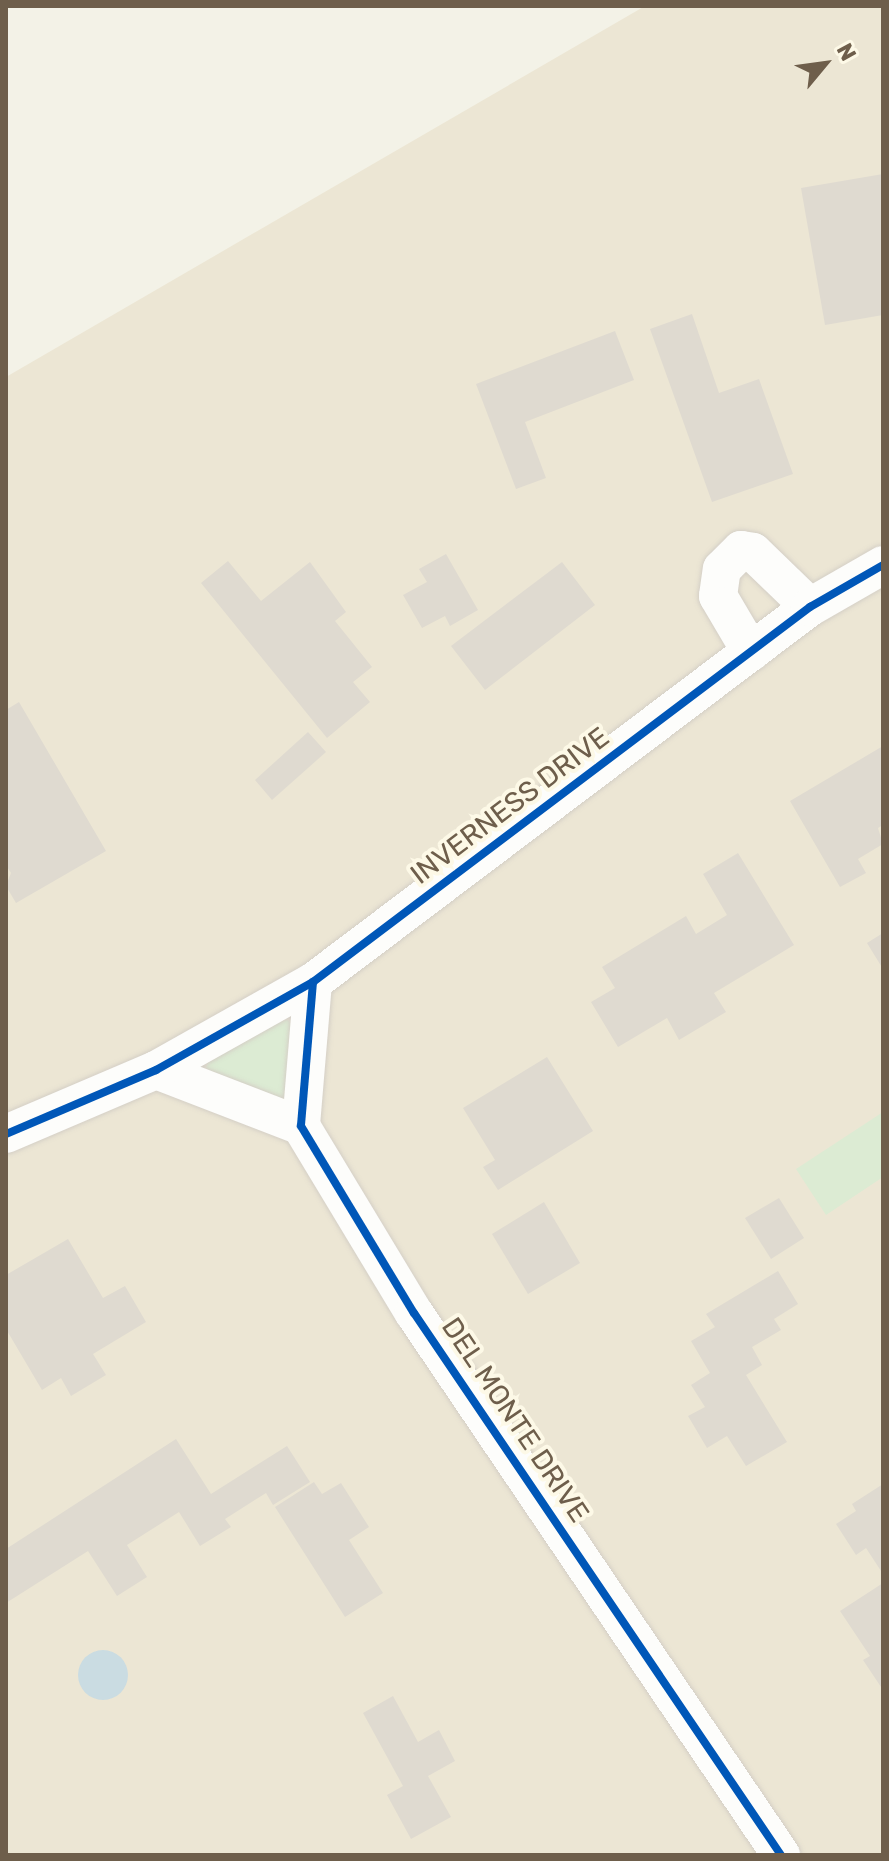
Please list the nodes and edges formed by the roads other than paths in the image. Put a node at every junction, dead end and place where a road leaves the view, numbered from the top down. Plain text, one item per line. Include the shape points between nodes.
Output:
1 (883, 565) edge
2 (810, 607) junction
3 (751, 652) junction
4 (313, 982) junction
5 (156, 1070) junction
6 (301, 1126) junction
7 (6, 1134) edge
8 (781, 1855) edge

1 - 2 street, INVERNESS DRIVE
2 - 3 street, INVERNESS DRIVE
2 - 3 street via 753,552 741,550 722,569 718,596
3 - 4 street, INVERNESS DRIVE
4 - 5 street, INVERNESS DRIVE
4 - 6 street
5 - 6 street
5 - 7 street, INVERNESS DRIVE
6 - 8 street, DEL MONTE DRIVE via 414,1313

